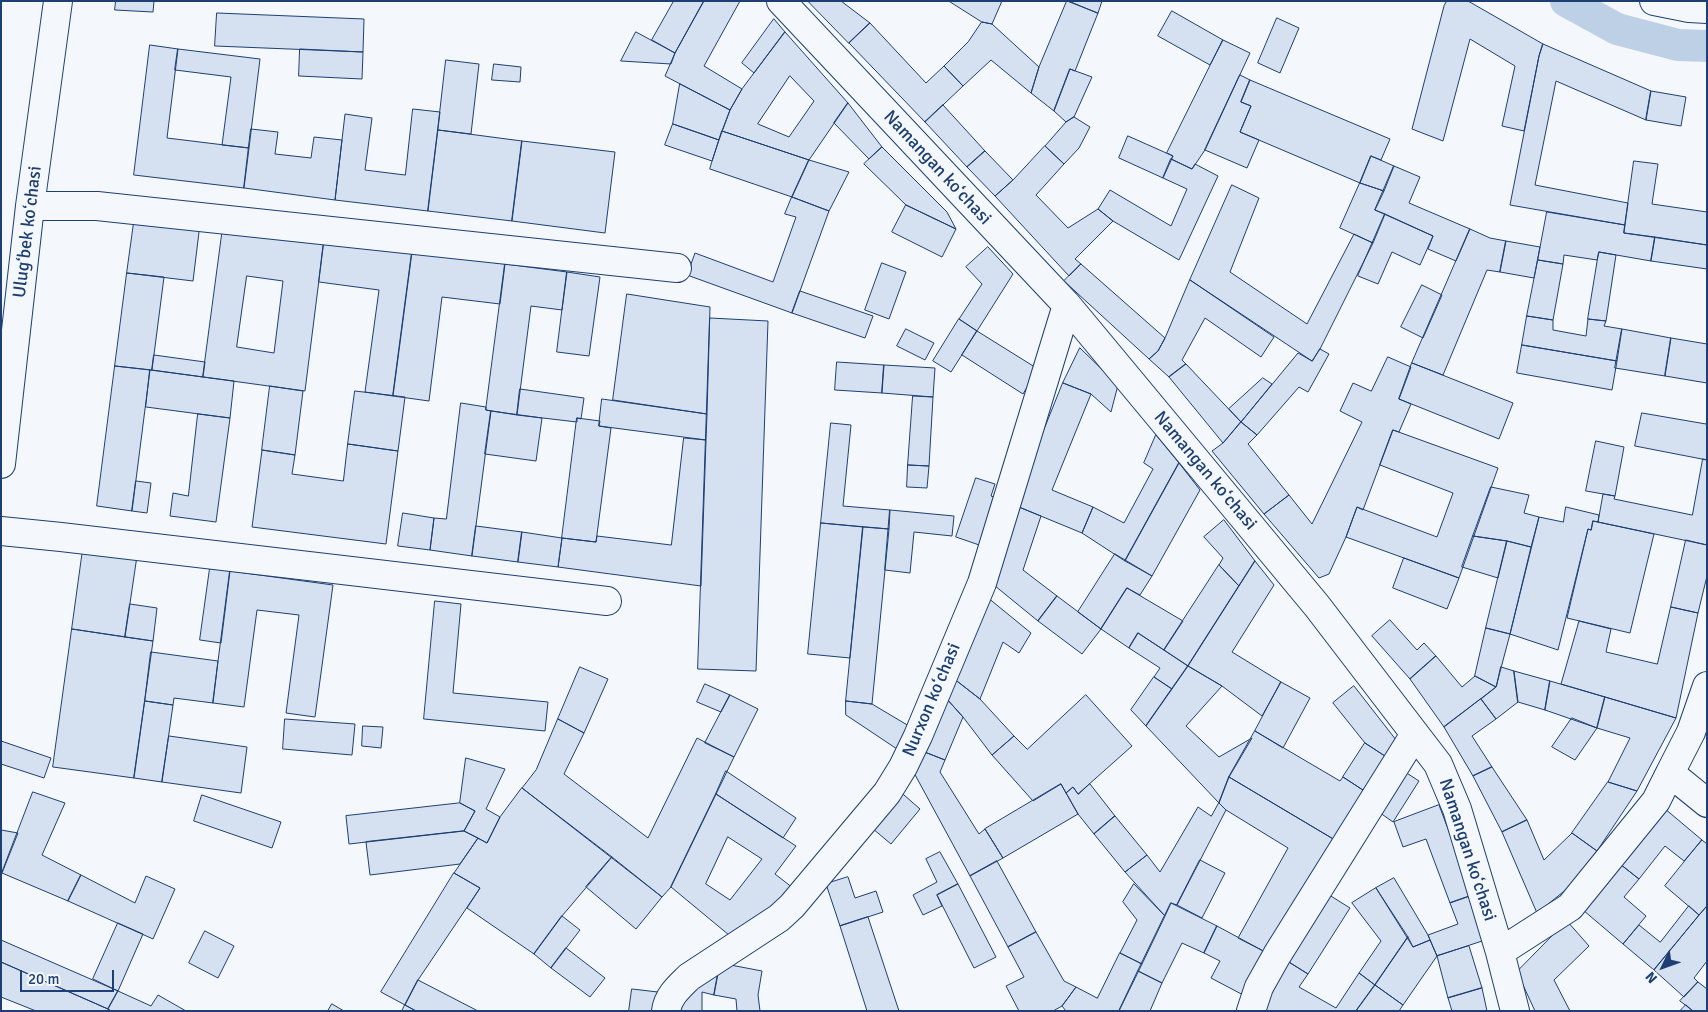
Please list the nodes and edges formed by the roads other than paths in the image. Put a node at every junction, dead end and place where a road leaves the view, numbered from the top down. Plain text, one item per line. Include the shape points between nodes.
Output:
1 (58, 1) edge
2 (781, 1) edge
3 (1654, 1) edge
4 (1707, 9) edge
5 (30, 206) junction
6 (677, 268) dead end
7 (1067, 305) junction
8 (1, 464) edge
9 (1, 531) edge
10 (607, 601) dead end
11 (1707, 686) edge
12 (1415, 734) junction
13 (1670, 773) junction
14 (1707, 803) edge
15 (1500, 952) junction
16 (666, 1011) edge
17 (1251, 1011) edge
18 (1514, 1011) edge

1 - 5 street, Ulugʻbek koʻchasi
2 - 7 street, Namangan koʻchasi
3 - 4 street
5 - 6 street via 97,206
5 - 8 street, Ulugʻbek koʻchasi
7 - 12 street, Namangan koʻchasi via 1317,606
7 - 16 street, Nurxon koʻchasi via 982,584 903,767 887,792 792,906 689,978 676,989
9 - 10 street
11 - 13 street via 1691,732
12 - 15 street, Namangan koʻchasi via 1438,764 1456,809
12 - 17 street via 1277,955 1259,987
13 - 14 street
13 - 15 street via 1656,801 1570,908
15 - 18 street, Namangan koʻchasi

